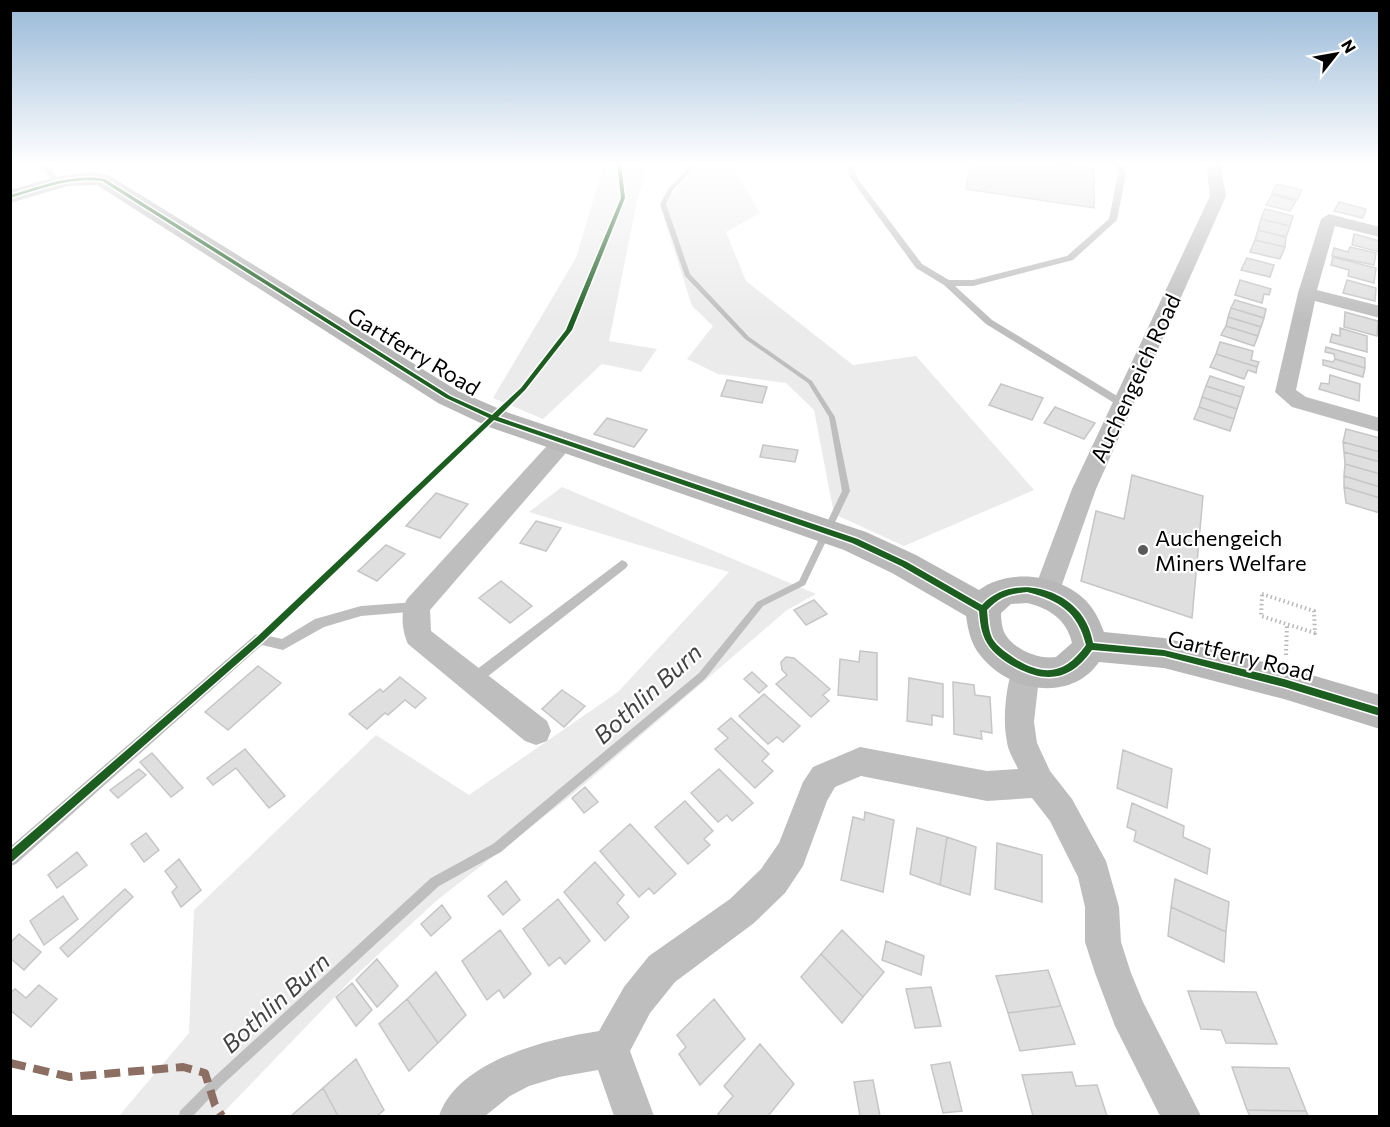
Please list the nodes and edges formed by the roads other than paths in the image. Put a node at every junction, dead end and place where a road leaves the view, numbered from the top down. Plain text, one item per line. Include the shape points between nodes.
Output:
1 (163, 216) edge
2 (882, 216) edge
3 (1114, 216) edge
4 (1209, 216) edge
5 (1380, 232) edge
6 (947, 283) junction
7 (1306, 293) junction
8 (1380, 312) edge
9 (1123, 405) junction
10 (1380, 425) edge
11 (563, 442) junction
12 (622, 565) dead end
13 (1046, 593) junction
14 (416, 607) junction
15 (983, 609) junction
16 (1090, 646) junction
17 (1026, 669) junction
18 (473, 680) junction
19 (1380, 712) edge
20 (536, 731) dead end
21 (1040, 782) junction
22 (10, 858) edge
23 (610, 1049) junction
24 (459, 1116) edge
25 (634, 1116) edge
26 (1181, 1116) edge

1 - 11 street, Gartferry Road via 448,397
2 - 6 lane via 919,266
3 - 6 lane via 1070,258 973,283
4 - 9 street, Auchengeich Road
5 - 7 street via 1329,219
6 - 9 lane via 989,322
7 - 8 street
7 - 10 street via 1285,392 1299,402
9 - 13 street, Auchengeich Road via 1084,489
11 - 14 street
11 - 15 street, Gartferry Road via 855,541
12 - 18 lane
13 - 15 street via 1027,589 1006,591 993,597
13 - 16 street via 1063,601 1075,613 1088,630
14 - 18 street via 418,636
14 - 22 lane via 361,610 320,623 283,645 260,639
15 - 17 street via 990,641 1005,658
16 - 17 street via 1081,661 1068,669 1044,675
16 - 19 street, Gartferry Road via 1164,653
17 - 21 street via 1019,722 1022,744
18 - 20 street
21 - 23 street via 987,786 860,760 824,777 791,854 773,880 742,911 662,969 637,1000
21 - 26 street via 1061,810 1094,873 1102,908 1103,942 1113,974
23 - 24 street via 561,1056 507,1076 481,1093
23 - 25 street

